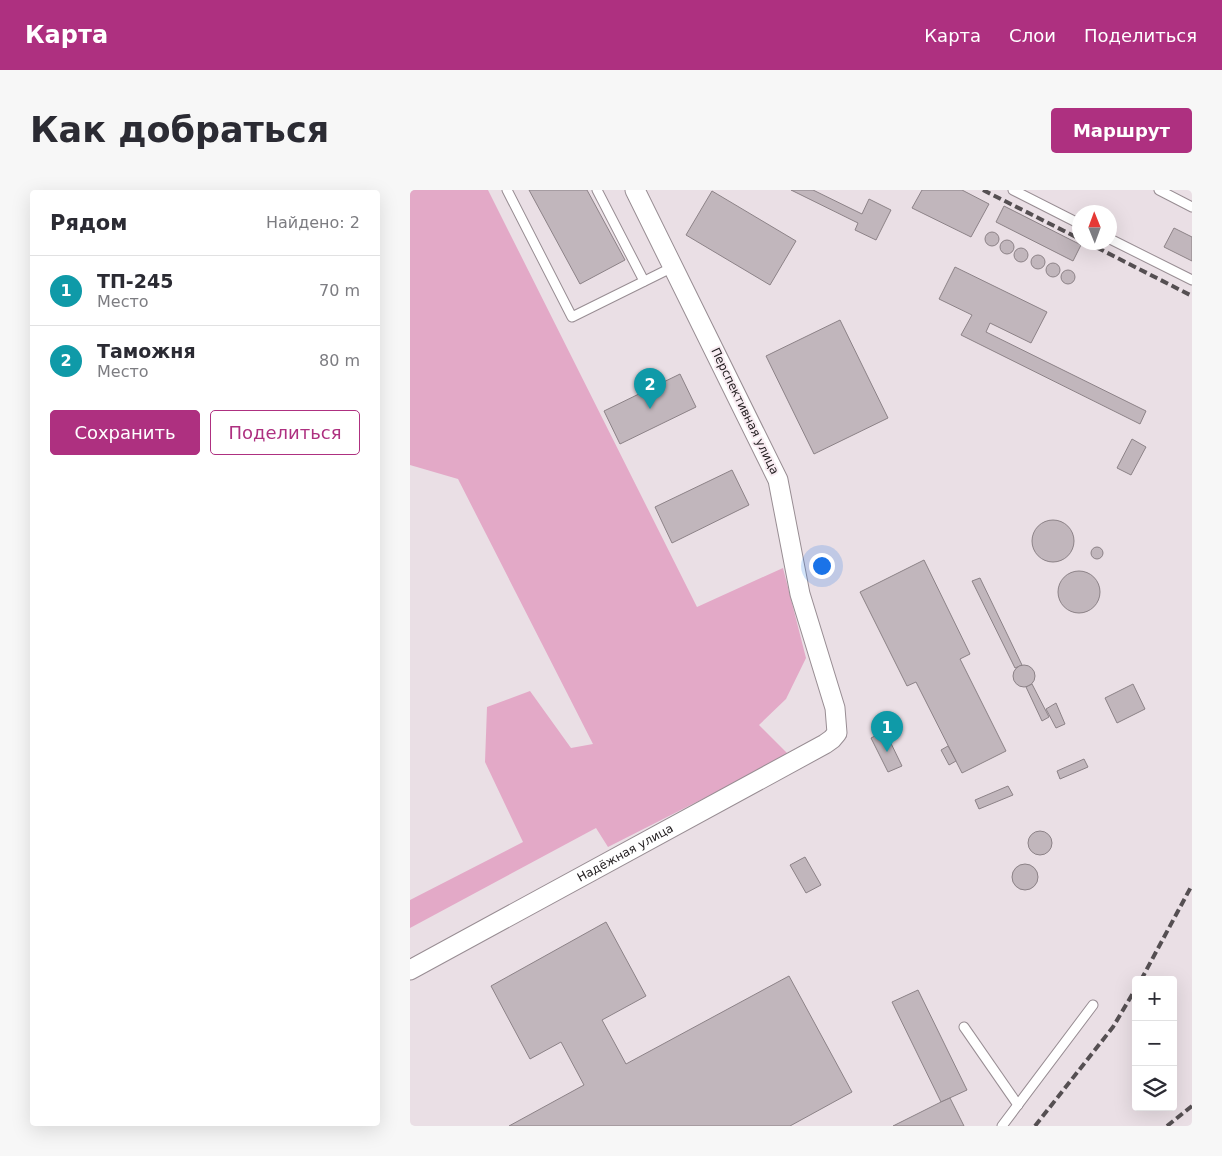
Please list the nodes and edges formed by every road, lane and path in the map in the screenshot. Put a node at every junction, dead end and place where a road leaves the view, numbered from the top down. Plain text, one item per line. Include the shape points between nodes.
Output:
1 (507, 190) edge
2 (597, 190) edge
3 (635, 190) edge
4 (1012, 190) edge
5 (1159, 190) edge
6 (1192, 207) edge
7 (1072, 220) edge
8 (1117, 242) edge
9 (673, 267) junction
10 (1192, 280) edge
11 (644, 281) junction
12 (837, 733) joint
13 (410, 970) edge
14 (1092, 1004) dead end
15 (964, 1027) dead end
16 (1018, 1105) junction
17 (1002, 1126) edge

1 - 11 lane via 572,316
2 - 11 lane
3 - 9 street, Перспективная улица
4 - 7 lane
5 - 6 lane
8 - 10 lane
9 - 11 lane
9 - 12 street, Перспективная улица via 778,480 800,594 835,708
12 - 13 street, Надёжная улица via 817,748
14 - 16 lane
15 - 16 lane
16 - 17 lane

